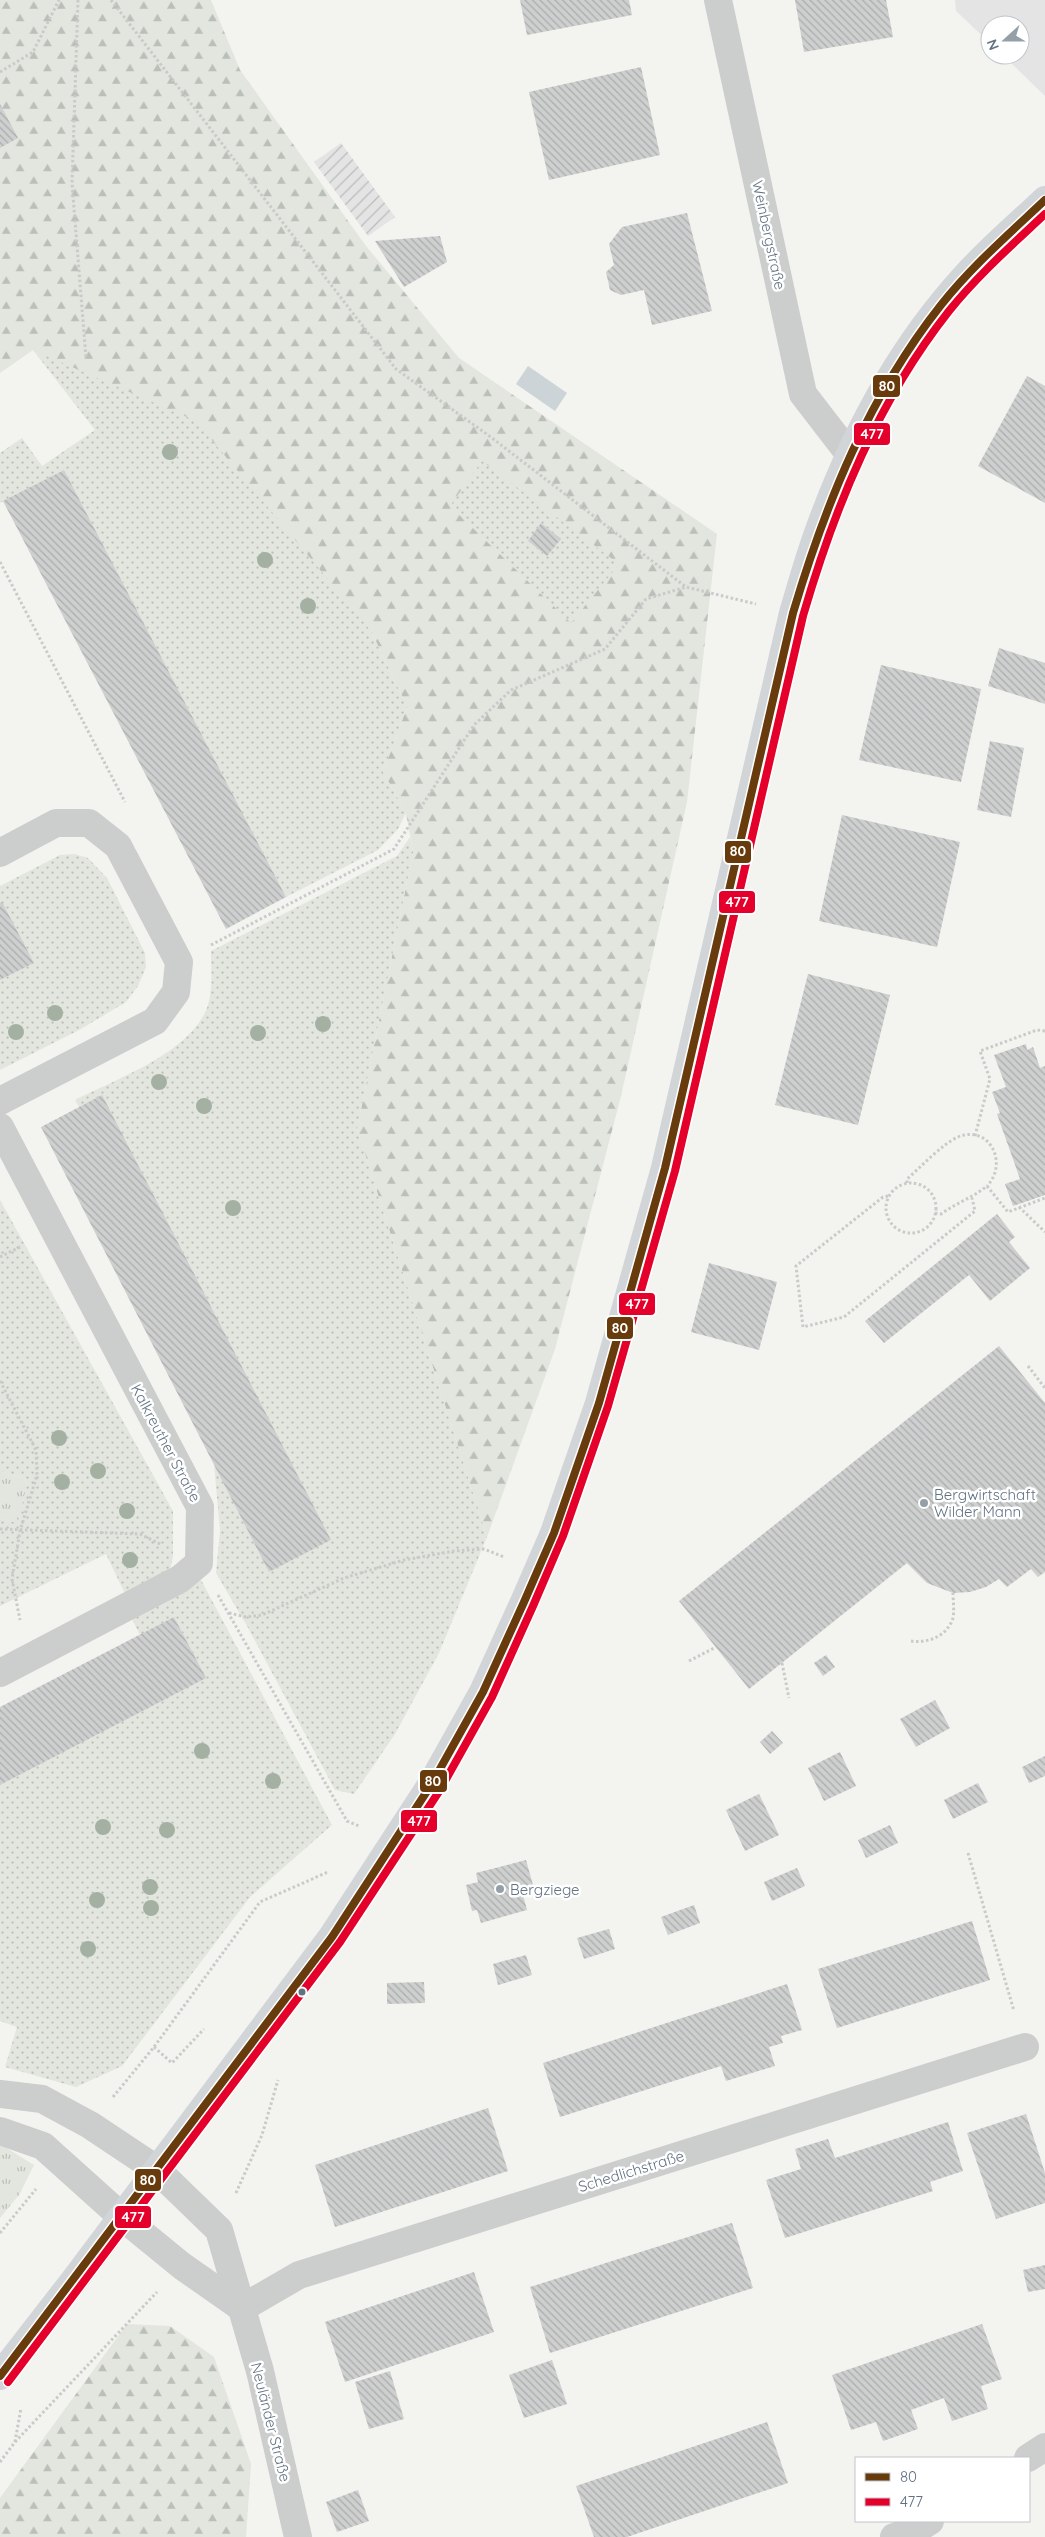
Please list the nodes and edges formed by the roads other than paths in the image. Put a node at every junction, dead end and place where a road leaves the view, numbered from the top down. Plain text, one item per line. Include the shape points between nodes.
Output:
1 (718, 0) edge
2 (1045, 200) edge
3 (850, 455) junction
4 (0, 853) edge
5 (0, 1101) edge
6 (0, 1127) edge
7 (0, 1673) edge
8 (1025, 2047) road end
9 (0, 2094) edge
10 (0, 2131) edge
11 (156, 2169) junction
12 (122, 2217) junction
13 (242, 2308) junction
14 (0, 2376) edge
15 (1045, 2447) edge
16 (1030, 2457) edge
17 (928, 2522) edge
18 (298, 2537) edge
19 (894, 2537) edge

1 - 3 street, Weinbergstraße via 803,394
2 - 3 main road via 966,276 926,325 887,385
3 - 11 main road via 818,531 793,613 665,1168 599,1403 554,1533 483,1692 431,1785 332,1937
4 - 5 street via 56,823 90,823 118,846 179,962 176,992 155,1022
6 - 7 street, Kalkreuther Straße via 200,1507 199,1563 180,1579
8 - 13 street, Schedlichstraße via 299,2276
9 - 11 street via 42,2099 90,2124
10 - 12 street via 43,2146
11 - 12 main road
11 - 13 street, Neuländer Straße via 219,2230
12 - 13 street via 182,2266
12 - 14 main road
13 - 18 street, Neuländer Straße via 273,2424
15 - 16 street
17 - 19 street

